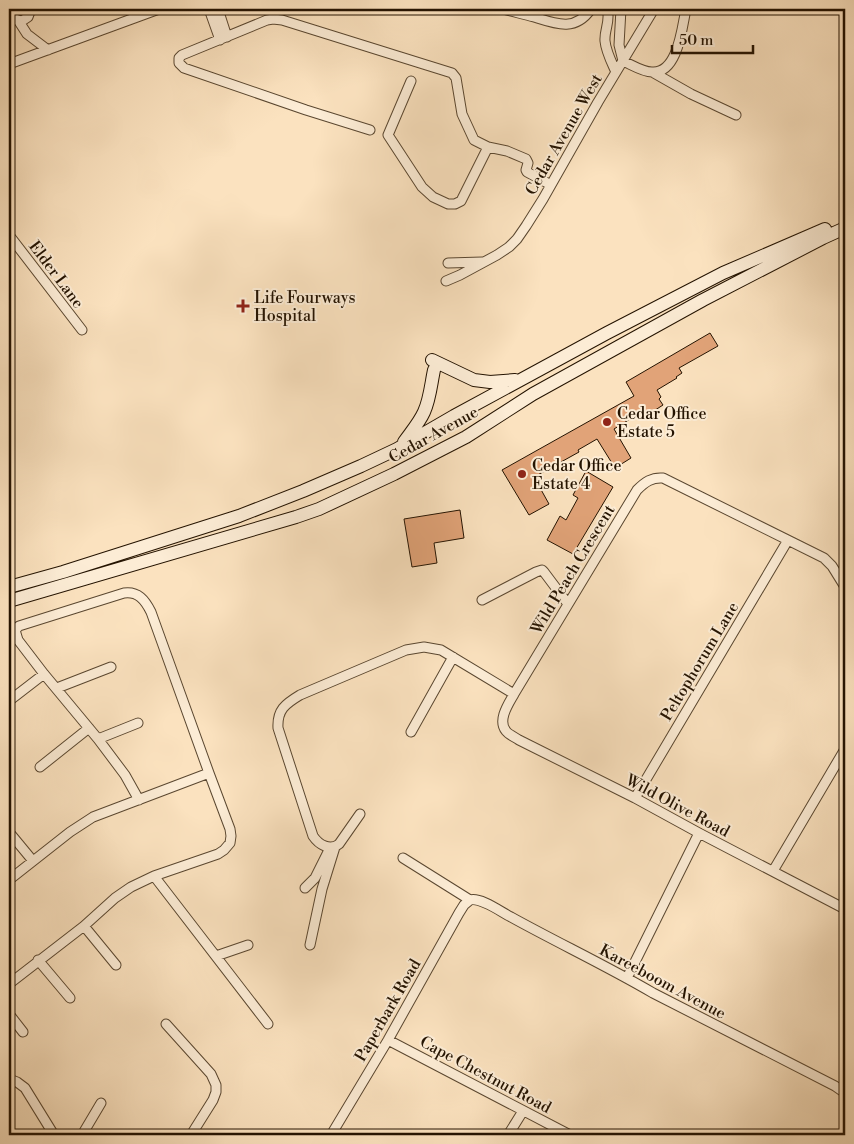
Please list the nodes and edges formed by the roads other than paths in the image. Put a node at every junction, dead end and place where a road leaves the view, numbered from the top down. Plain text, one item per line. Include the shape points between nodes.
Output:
1 (10, 9) edge
2 (31, 9) edge
3 (159, 9) edge
4 (209, 9) edge
5 (218, 9) edge
6 (503, 9) edge
7 (591, 9) edge
8 (608, 9) edge
9 (621, 9) edge
10 (654, 9) edge
11 (686, 9) edge
12 (18, 20) junction
13 (224, 38) junction
14 (48, 50) junction
15 (623, 61) junction
16 (9, 64) edge
17 (616, 72) junction
18 (654, 72) junction
19 (412, 81) dead end
20 (736, 115) dead end
21 (370, 130) dead end
22 (488, 147) junction
23 (551, 185) junction
24 (845, 220) edge
25 (845, 228) edge
26 (9, 235) edge
27 (484, 262) junction
28 (448, 263) dead end
29 (446, 281) dead end
30 (82, 330) dead end
31 (520, 380) junction
32 (397, 450) junction
33 (788, 540) junction
34 (9, 587) edge
35 (845, 587) edge
36 (482, 600) dead end
37 (9, 601) edge
38 (568, 604) junction
39 (453, 657) junction
40 (111, 667) dead end
41 (44, 674) junction
42 (57, 688) junction
43 (514, 694) junction
44 (9, 701) edge
45 (502, 722) joint
46 (138, 723) dead end
47 (89, 728) junction
48 (411, 732) dead end
49 (98, 739) junction
50 (845, 749) edge
51 (40, 766) dead end
52 (208, 773) junction
53 (634, 798) junction
54 (139, 800) junction
55 (360, 814) dead end
56 (9, 832) edge
57 (699, 834) junction
58 (333, 847) junction
59 (403, 858) dead end
60 (33, 861) junction
61 (773, 871) junction
62 (154, 876) junction
63 (9, 880) edge
64 (305, 888) dead end
65 (470, 900) junction
66 (845, 909) edge
67 (84, 926) junction
68 (248, 945) dead end
69 (310, 945) dead end
70 (216, 956) junction
71 (38, 960) junction
72 (116, 965) dead end
73 (627, 978) junction
74 (9, 984) edge
75 (70, 998) dead end
76 (9, 1014) edge
77 (166, 1024) dead end
78 (268, 1024) dead end
79 (23, 1032) dead end
80 (388, 1040) junction
81 (9, 1080) edge
82 (844, 1092) edge
83 (101, 1102) dead end
84 (522, 1110) junction
85 (54, 1135) edge
86 (82, 1135) edge
87 (191, 1135) edge
88 (331, 1135) edge
89 (508, 1135) edge
90 (570, 1135) edge

1 - 12 street
2 - 12 street via 28,17
3 - 14 street
4 - 13 street
5 - 13 street
6 - 7 street via 562,25 573,24
8 - 17 street via 605,41
9 - 15 street via 619,45
10 - 15 street, Cedar Avenue West
11 - 18 street via 670,64 660,72
12 - 14 street via 27,34
13 - 21 street via 182,55 179,64
13 - 22 street via 267,20 282,20 452,73 470,132 474,140
14 - 16 street
15 - 17 street, Cedar Avenue West
15 - 18 street
17 - 23 street, Cedar Avenue West
18 - 20 street
19 - 22 street via 388,135 422,187 433,197 448,204 461,201
22 - 23 street via 526,159 527,172
23 - 27 street, Cedar Avenue West via 517,239
24 - 31 main road, Cedar Avenue via 723,273
25 - 37 main road, Cedar Avenue via 703,300 533,394 466,436 369,487 296,517
26 - 30 street, Elder Lane
27 - 28 street, Cedar Avenue West
27 - 29 street, Cedar Avenue West
31 - 32 main road, Cedar Avenue
31 - 32 main road via 474,380 433,365 424,411
32 - 34 main road, Cedar Avenue via 239,516
33 - 35 street, Wild Peach Crescent via 828,561
33 - 38 street, Wild Peach Crescent via 663,478 654,478 638,490
33 - 53 street, Peltophorum Lane
36 - 38 street via 542,570
38 - 43 street, Wild Peach Crescent
39 - 43 street
39 - 48 street
39 - 58 street via 441,650 424,647 406,650 300,696 279,713 278,728 313,836 321,845
40 - 42 street
41 - 42 street
41 - 44 street
41 - 52 street via 18,640 16,628 124,593 139,595 151,612
42 - 47 street
43 - 45 street, Wild Peach Crescent
45 - 53 street, Wild Olive Road via 511,735
46 - 49 street
47 - 49 street
47 - 51 street
49 - 54 street
50 - 61 street
52 - 54 street
52 - 62 street via 230,830 230,843 218,854
53 - 57 street, Wild Olive Road
54 - 60 street via 93,817
55 - 58 street via 340,844
56 - 60 street
57 - 61 street, Wild Olive Road
57 - 73 street
58 - 64 street via 315,878
58 - 69 street
59 - 65 street, Kareeboom Avenue
60 - 63 street
61 - 66 street, Wild Olive Road
62 - 67 street via 131,886
62 - 70 street
65 - 73 street, Kareeboom Avenue via 487,904
65 - 80 street, Paperbark Road via 459,913
67 - 71 street
67 - 72 street
68 - 70 street
70 - 78 street
71 - 74 street
71 - 75 street
73 - 82 street, Kareeboom Avenue
76 - 79 street
77 - 87 street via 211,1074 216,1085 213,1100
80 - 84 street, Cape Chestnut Road
80 - 88 street, Paperbark Road
81 - 85 street via 15,1080 25,1088
83 - 86 street
84 - 89 street
84 - 90 street, Cape Chestnut Road

